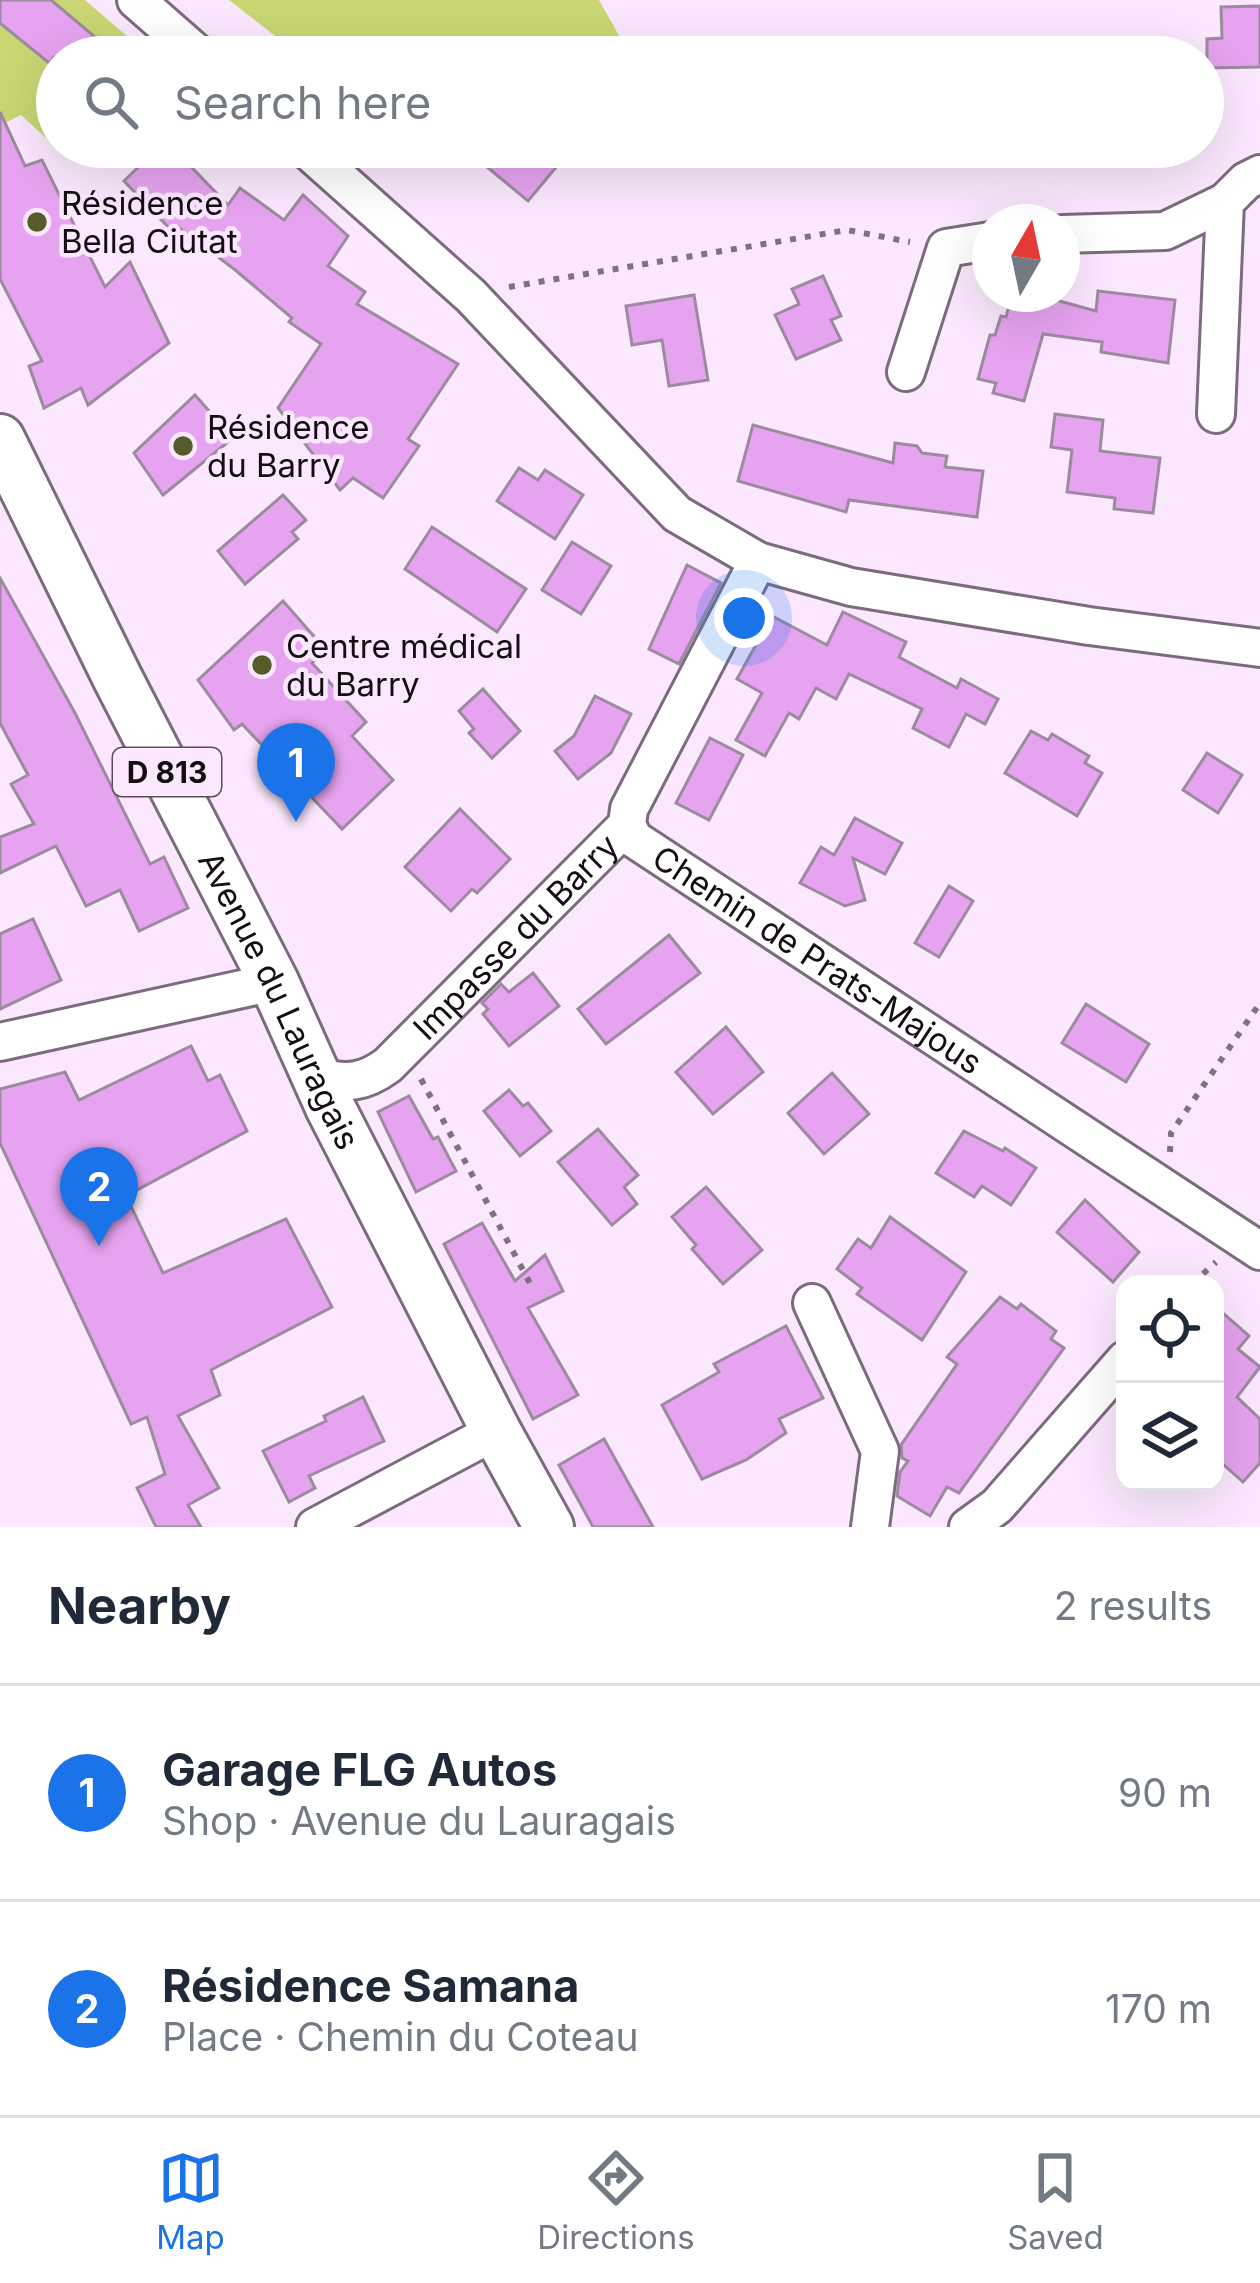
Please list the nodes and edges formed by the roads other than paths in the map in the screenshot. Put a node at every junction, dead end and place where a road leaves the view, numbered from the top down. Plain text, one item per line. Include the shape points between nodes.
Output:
1 (136, 0) edge
2 (177, 36) edge
3 (328, 168) edge
4 (1260, 174) edge
5 (1225, 202) junction
6 (1080, 233) edge
7 (972, 244) edge
8 (906, 372) dead end
9 (1216, 414) dead end
10 (0, 440) edge
11 (758, 561) junction
12 (1260, 648) edge
13 (627, 825) junction
14 (274, 982) junction
15 (0, 1042) edge
16 (318, 1077) junction
17 (1260, 1251) edge
18 (812, 1303) dead end
19 (1116, 1370) edge
20 (496, 1431) junction
21 (315, 1527) edge
22 (550, 1527) edge
23 (869, 1527) edge
24 (968, 1527) edge

1 - 2 street
3 - 11 street via 471,296 676,514
4 - 5 street
5 - 6 street via 1166,231
5 - 9 street
7 - 8 street via 946,248
10 - 14 main road, Avenue du Lauragais / D 813
11 - 12 street via 851,587
11 - 13 street, Chemin de Prats-Majous via 628,809
13 - 16 street, Impasse du Barry via 388,1065 359,1082
13 - 17 street, Chemin de Prats-Majous via 634,839
14 - 15 street
14 - 16 main road, Avenue du Lauragais / D 813
16 - 20 main road, Avenue du Lauragais / D 813
18 - 23 street via 880,1451
19 - 24 street via 998,1506
20 - 21 street
20 - 22 main road, Avenue du Lauragais / D 813

